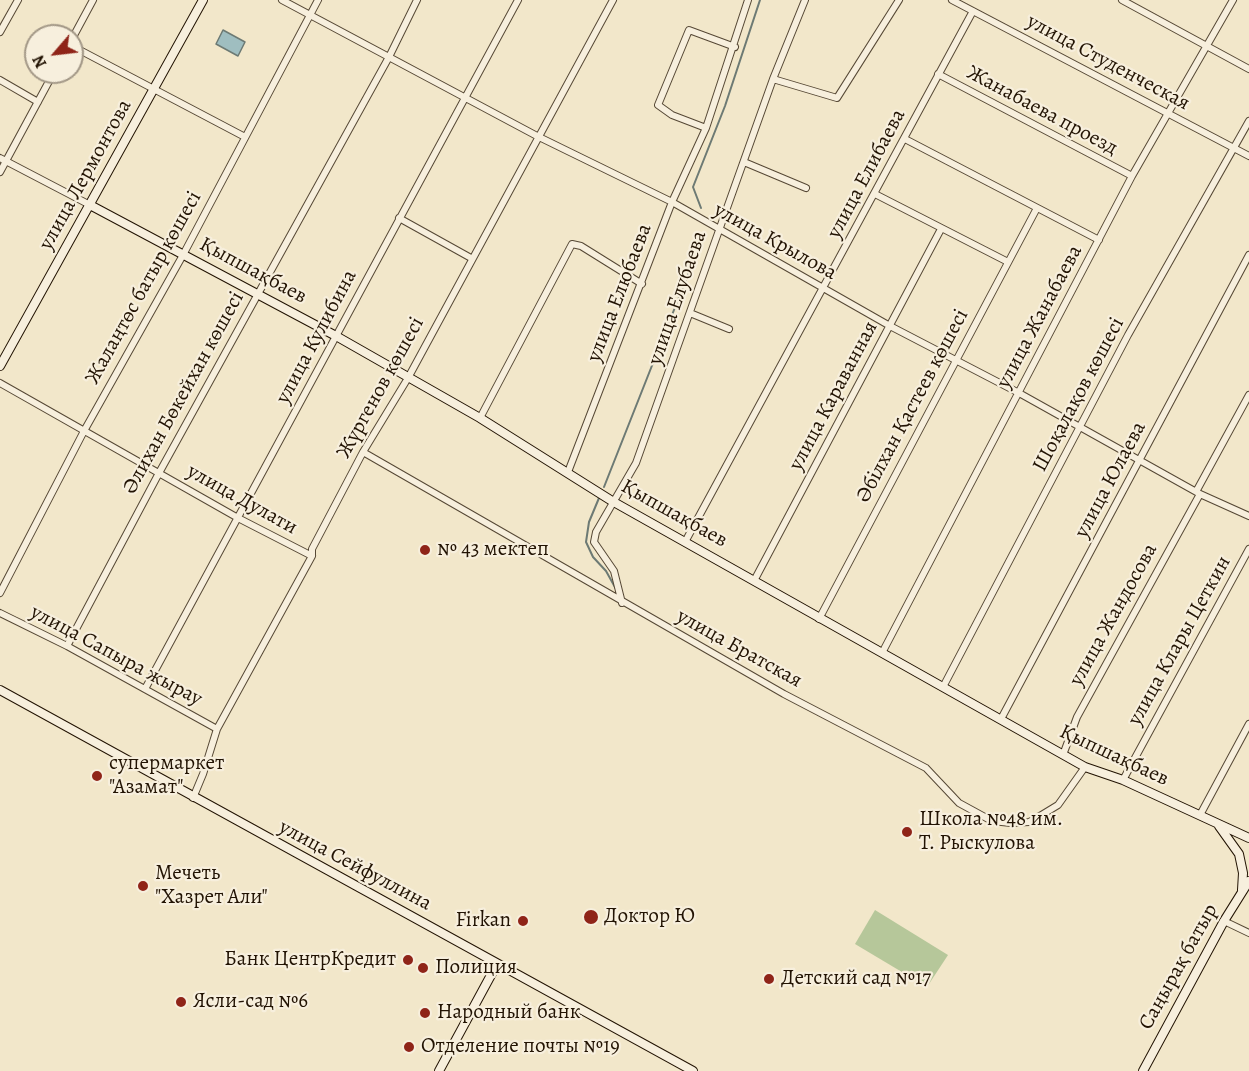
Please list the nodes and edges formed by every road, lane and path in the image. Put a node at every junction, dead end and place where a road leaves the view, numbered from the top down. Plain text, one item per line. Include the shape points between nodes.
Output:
1 (18, 0) edge
2 (93, 0) edge
3 (203, 0) edge
4 (282, 0) edge
5 (318, 0) edge
6 (417, 0) edge
7 (518, 0) edge
8 (613, 0) edge
9 (748, 0) edge
10 (805, 0) edge
11 (899, 0) edge
12 (952, 0) edge
13 (1122, 0) edge
14 (1233, 0) edge
15 (973, 11) junction
16 (310, 15) junction
17 (80, 24) edge
18 (0, 32) edge
19 (1207, 46) junction
20 (735, 47) junction
21 (84, 52) edge
22 (389, 57) junction
23 (1249, 69) edge
24 (938, 74) junction
25 (773, 79) junction
26 (0, 80) edge
27 (48, 84) edge
28 (153, 89) junction
29 (464, 97) junction
30 (38, 102) junction
31 (1169, 114) junction
32 (1249, 121) edge
33 (706, 128) junction
34 (537, 136) junction
35 (245, 137) junction
36 (905, 139) junction
37 (1234, 148) junction
38 (1249, 156) edge
39 (3, 159) edge
40 (744, 162) junction
41 (0, 172) edge
42 (1132, 176) junction
43 (806, 188) dead end
44 (875, 194) junction
45 (672, 202) junction
46 (90, 205) junction
47 (1037, 208) junction
48 (399, 218) junction
49 (941, 228) junction
50 (719, 229) junction
51 (1099, 240) junction
52 (183, 255) junction
53 (1249, 255) edge
54 (471, 258) junction
55 (1008, 262) junction
56 (642, 284) junction
57 (824, 288) junction
58 (256, 294) junction
59 (690, 313) junction
60 (890, 327) junction
61 (729, 329) dead end
62 (336, 336) junction
63 (956, 361) junction
64 (0, 366) edge
65 (408, 378) junction
66 (0, 383) edge
67 (1019, 393) junction
68 (1249, 395) edge
69 (480, 418) junction
70 (1082, 427) junction
71 (84, 430) junction
72 (363, 452) junction
73 (1140, 460) junction
74 (568, 472) junction
75 (159, 473) junction
76 (1198, 492) junction
77 (612, 501) junction
78 (1249, 516) edge
79 (238, 518) junction
80 (685, 542) junction
81 (1249, 549) edge
82 (312, 556) junction
83 (755, 579) junction
84 (0, 593) edge
85 (622, 603) junction
86 (0, 613) edge
87 (819, 619) junction
88 (67, 646) junction
89 (882, 653) junction
90 (943, 687) junction
91 (145, 689) junction
92 (0, 690) edge
93 (1001, 719) junction
94 (1249, 724) edge
95 (217, 729) junction
96 (1063, 755) junction
97 (1085, 767) junction
98 (1123, 780) junction
99 (193, 798) junction
100 (1200, 815) junction
101 (1217, 823) junction
102 (1249, 838) edge
103 (1249, 881) edge
104 (1242, 892) junction
105 (1224, 921) junction
106 (1249, 933) edge
107 (497, 964) junction
108 (439, 1071) edge
109 (693, 1071) edge
110 (1143, 1071) edge

1 - 18 street
2 - 17 street
3 - 28 street, улица Лермонтова
4 - 16 street, улица Крылова
5 - 16 street, Жалаңтөс батыр көшесі
6 - 22 street, Әлихан Бөкейхан көшесі
7 - 29 street, улица Кулибина
8 - 34 street, Жүргенов көшесі
9 - 20 street, улица Елюбаева
10 - 25 street, улица Елубаева
11 - 25 street via 837,98
12 - 15 street, улица Студенческая
13 - 19 street
14 - 19 street, улица Жанабаева
15 - 24 street, улица Елибаева
15 - 31 street, улица Студенческая
16 - 22 street, улица Крылова
16 - 35 street, Жалаңтөс батыр көшесі
19 - 23 street
19 - 31 street, улица Жанабаева
20 - 33 street, улица Елюбаева
20 - 33 street via 690,30 658,105
21 - 28 street
22 - 29 street, улица Крылова
22 - 58 street, Әлихан Бөкейхан көшесі
24 - 36 street, улица Елибаева
24 - 42 street, Жанабаева проезд
25 - 40 street, улица Елубаева
26 - 30 street
27 - 30 street
28 - 35 street
28 - 46 street, улица Лермонтова
29 - 34 street, улица Крылова
29 - 48 street, улица Кулибина
30 - 39 street
31 - 37 street, улица Студенческая
31 - 42 street, улица Жанабаева
32 - 37 street, Шоқалақов көшесі
33 - 45 street, улица Елюбаева
34 - 45 street, улица Крылова
34 - 54 street, Жүргенов көшесі
35 - 52 street, Жалаңтөс батыр көшесі
36 - 44 street, улица Елибаева
36 - 47 street
37 - 38 street, улица Студенческая
37 - 70 street, Шоқалақов көшесі via 1128,335
39 - 41 street
39 - 46 street
40 - 43 street
40 - 50 street, улица Елубаева
42 - 51 street, улица Жанабаева
44 - 49 street
44 - 57 street, улица Елибаева
45 - 50 street, улица Крылова
45 - 56 street, улица Елюбаева
46 - 52 street, Қыпшақбаев
46 - 64 street, улица Лермонтова
47 - 51 street
47 - 55 street, Әбілхан Қастеев көшесі
48 - 54 street
48 - 62 street, улица Кулибина
49 - 55 street
49 - 60 street, улица Караванная
50 - 57 street, улица Крылова
50 - 59 street, улица Елубаева
51 - 67 street, улица Жанабаева
52 - 58 street, Қыпшақбаев
52 - 71 street, Жалаңтөс батыр көшесі
53 - 73 street, улица Юлаева
54 - 65 street, Жүргенов көшесі
55 - 63 street, Әбілхан Қастеев көшесі
56 - 69 street via 572,244
56 - 74 street, улица Елюбаева
57 - 60 street, улица Крылова
57 - 80 street, улица Елибаева
58 - 62 street, Қыпшақбаев
58 - 75 street, Әлихан Бөкейхан көшесі
59 - 61 street
59 - 77 street, улица Елубаева via 636,463
60 - 63 street, улица Крылова
60 - 83 street, улица Караванная
62 - 65 street, Қыпшақбаев
62 - 79 street, улица Кулибина
63 - 67 street, улица Крылова
63 - 87 street, Әбілхан Қастеев көшесі
65 - 69 street, Қыпшақбаев
65 - 72 street, Жүргенов көшесі
66 - 71 street, улица Дулати
67 - 70 street, улица Крылова
67 - 89 street, улица Жанабаева
68 - 76 street, улица Жандосова
69 - 74 street, Қыпшақбаев
70 - 73 street, улица Крылова
70 - 90 street, Шоқалақов көшесі
71 - 75 street, улица Дулати
71 - 84 street, Жалаңтөс батыр көшесі
72 - 82 street, Жүргенов көшесі via 312,549
72 - 85 street, улица Братская
73 - 76 street, улица Крылова
73 - 93 street, улица Юлаева
74 - 77 street, Қыпшақбаев
75 - 79 street, улица Дулати
75 - 88 street, Әлихан Бөкейхан көшесі
76 - 78 street, улица Крылова
76 - 96 street, улица Жандосова via 1077,717
77 - 80 street, Қыпшақбаев
77 - 85 street, улица Елубаева via 594,543 614,571
79 - 82 street, улица Дулати
79 - 91 street, улица Кулибина
80 - 83 street, Қыпшақбаев
81 - 98 street, улица Клары Цеткин
82 - 95 street, Жүргенов көшесі
83 - 87 street, Қыпшақбаев
85 - 97 street, улица Братская via 926,768 959,803 992,821 1035,819 1058,805
86 - 88 street, улица Сапыра жырау
87 - 89 street, Қыпшақбаев
88 - 91 street, улица Сапыра жырау
89 - 90 street, Қыпшақбаев
90 - 93 street, Қыпшақбаев
91 - 95 street, улица Сапыра жырау
92 - 99 street, улица Сейфуллина
93 - 96 street, Қыпшақбаев
94 - 100 street
95 - 99 street, Жүргенов көшесі
96 - 97 street, Қыпшақбаев
97 - 98 street, Қыпшақбаев
98 - 100 street, Қыпшақбаев
99 - 107 street, улица Сейфуллина
100 - 101 street, Қыпшақбаев
101 - 102 street, Қыпшақбаев
101 - 104 street via 1239,854
103 - 104 street, Саңырақ батыр
104 - 105 street, Саңырақ батыр
105 - 106 street
105 - 110 street, Саңырақ батыр
107 - 108 street
107 - 109 street, улица Сейфуллина

